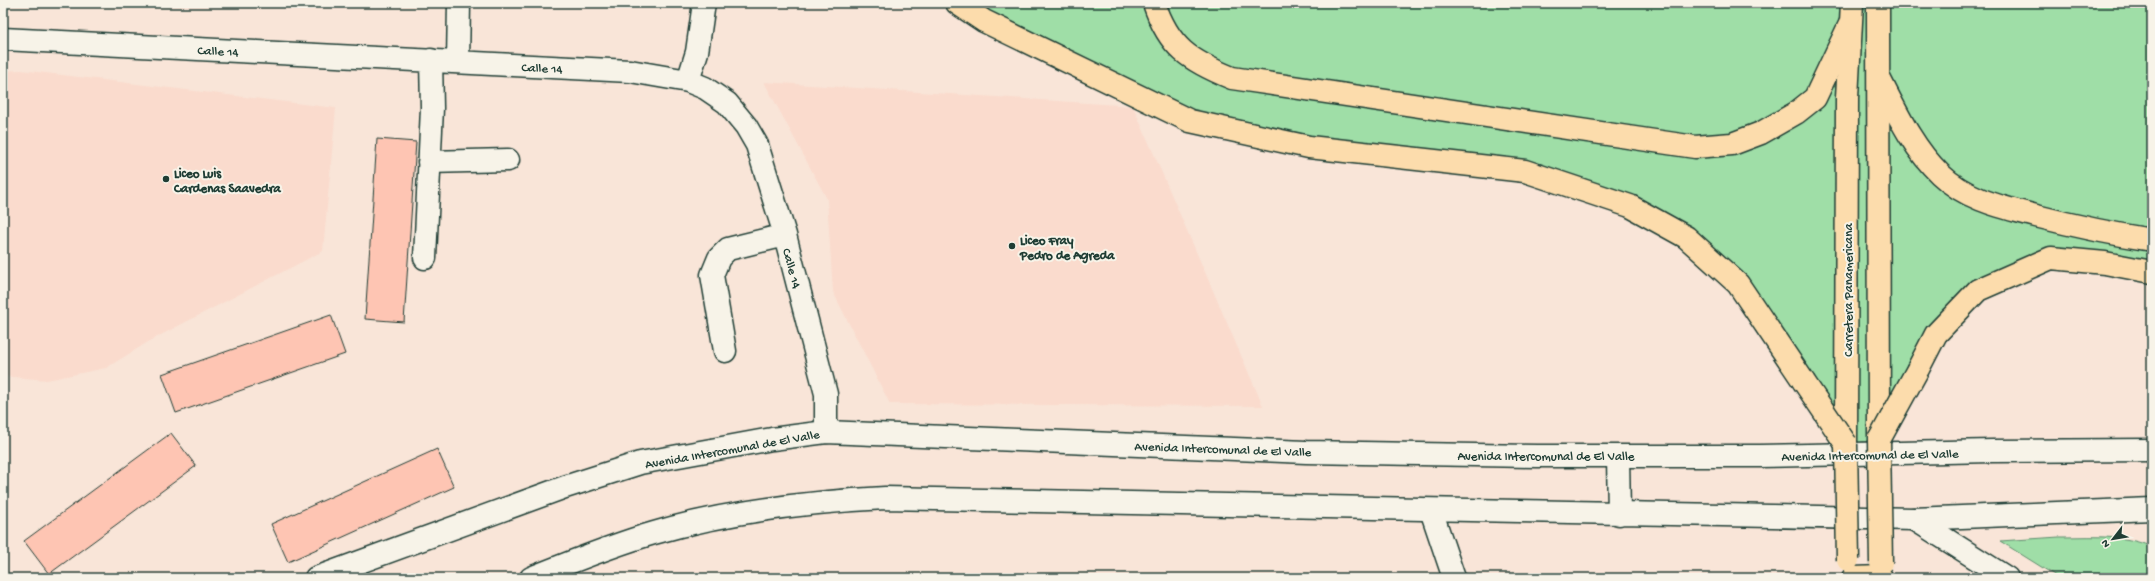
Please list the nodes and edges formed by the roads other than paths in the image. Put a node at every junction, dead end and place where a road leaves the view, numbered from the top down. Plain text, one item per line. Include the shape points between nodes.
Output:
1 (459, 3) edge
2 (704, 3) edge
3 (957, 3) edge
4 (1154, 3) edge
5 (1878, 8) edge
6 (1851, 11) edge
7 (3, 39) edge
8 (432, 60) junction
9 (458, 62) junction
10 (1880, 80) junction
11 (688, 81) junction
12 (508, 160) dead end
13 (429, 162) junction
14 (784, 235) junction
15 (2152, 240) edge
16 (425, 258) dead end
17 (2152, 272) edge
18 (725, 351) dead end
19 (826, 432) junction
20 (1879, 440) junction
21 (1846, 444) junction
22 (2152, 450) edge
23 (1618, 456) junction
24 (2152, 509) edge
25 (1432, 510) junction
26 (1619, 514) junction
27 (1914, 520) junction
28 (1849, 572) edge
29 (1881, 572) edge
30 (316, 578) edge
31 (531, 578) edge
32 (1454, 578) edge
33 (2007, 578) edge

1 - 9 main road
2 - 11 main road via 697,52
3 - 21 main road, bridge via 984,21 1190,121 1309,147 1525,171 1630,206 1686,237 1738,284
4 - 6 main road via 1171,40 1200,65 1232,78 1695,147 1732,144 1761,133 1796,113 1815,98
5 - 10 main road
6 - 21 main road, Carretera Panamericana via 1847,106
7 - 8 main road, Calle 14
8 - 9 main road, Calle 14
8 - 13 main road
9 - 11 main road, Calle 14 via 630,71
10 - 15 main road via 1907,132 1940,173 1954,186 1986,203 2084,229
10 - 20 main road
11 - 14 main road, Calle 14 via 705,88 727,103 746,126 756,145
12 - 13 main road
13 - 16 main road
14 - 18 main road via 728,249 719,258 712,275
14 - 19 main road, Calle 14 via 826,394
17 - 20 main road, bridge via 2105,263 2052,258 1978,290 1936,334
19 - 23 main road, Avenida Intercomunal de El Valle via 1306,452
19 - 30 main road, Avenida Intercomunal de El Valle via 640,463
20 - 29 main road, bridge
21 - 28 main road, Carretera Panamericana, bridge
22 - 23 main road, Avenida Intercomunal de El Valle
23 - 26 main road
24 - 27 main road
25 - 26 main road
25 - 31 main road via 918,498 843,500 716,518 660,531
25 - 32 main road
26 - 27 main road
27 - 33 main road
28 - 29 main road

